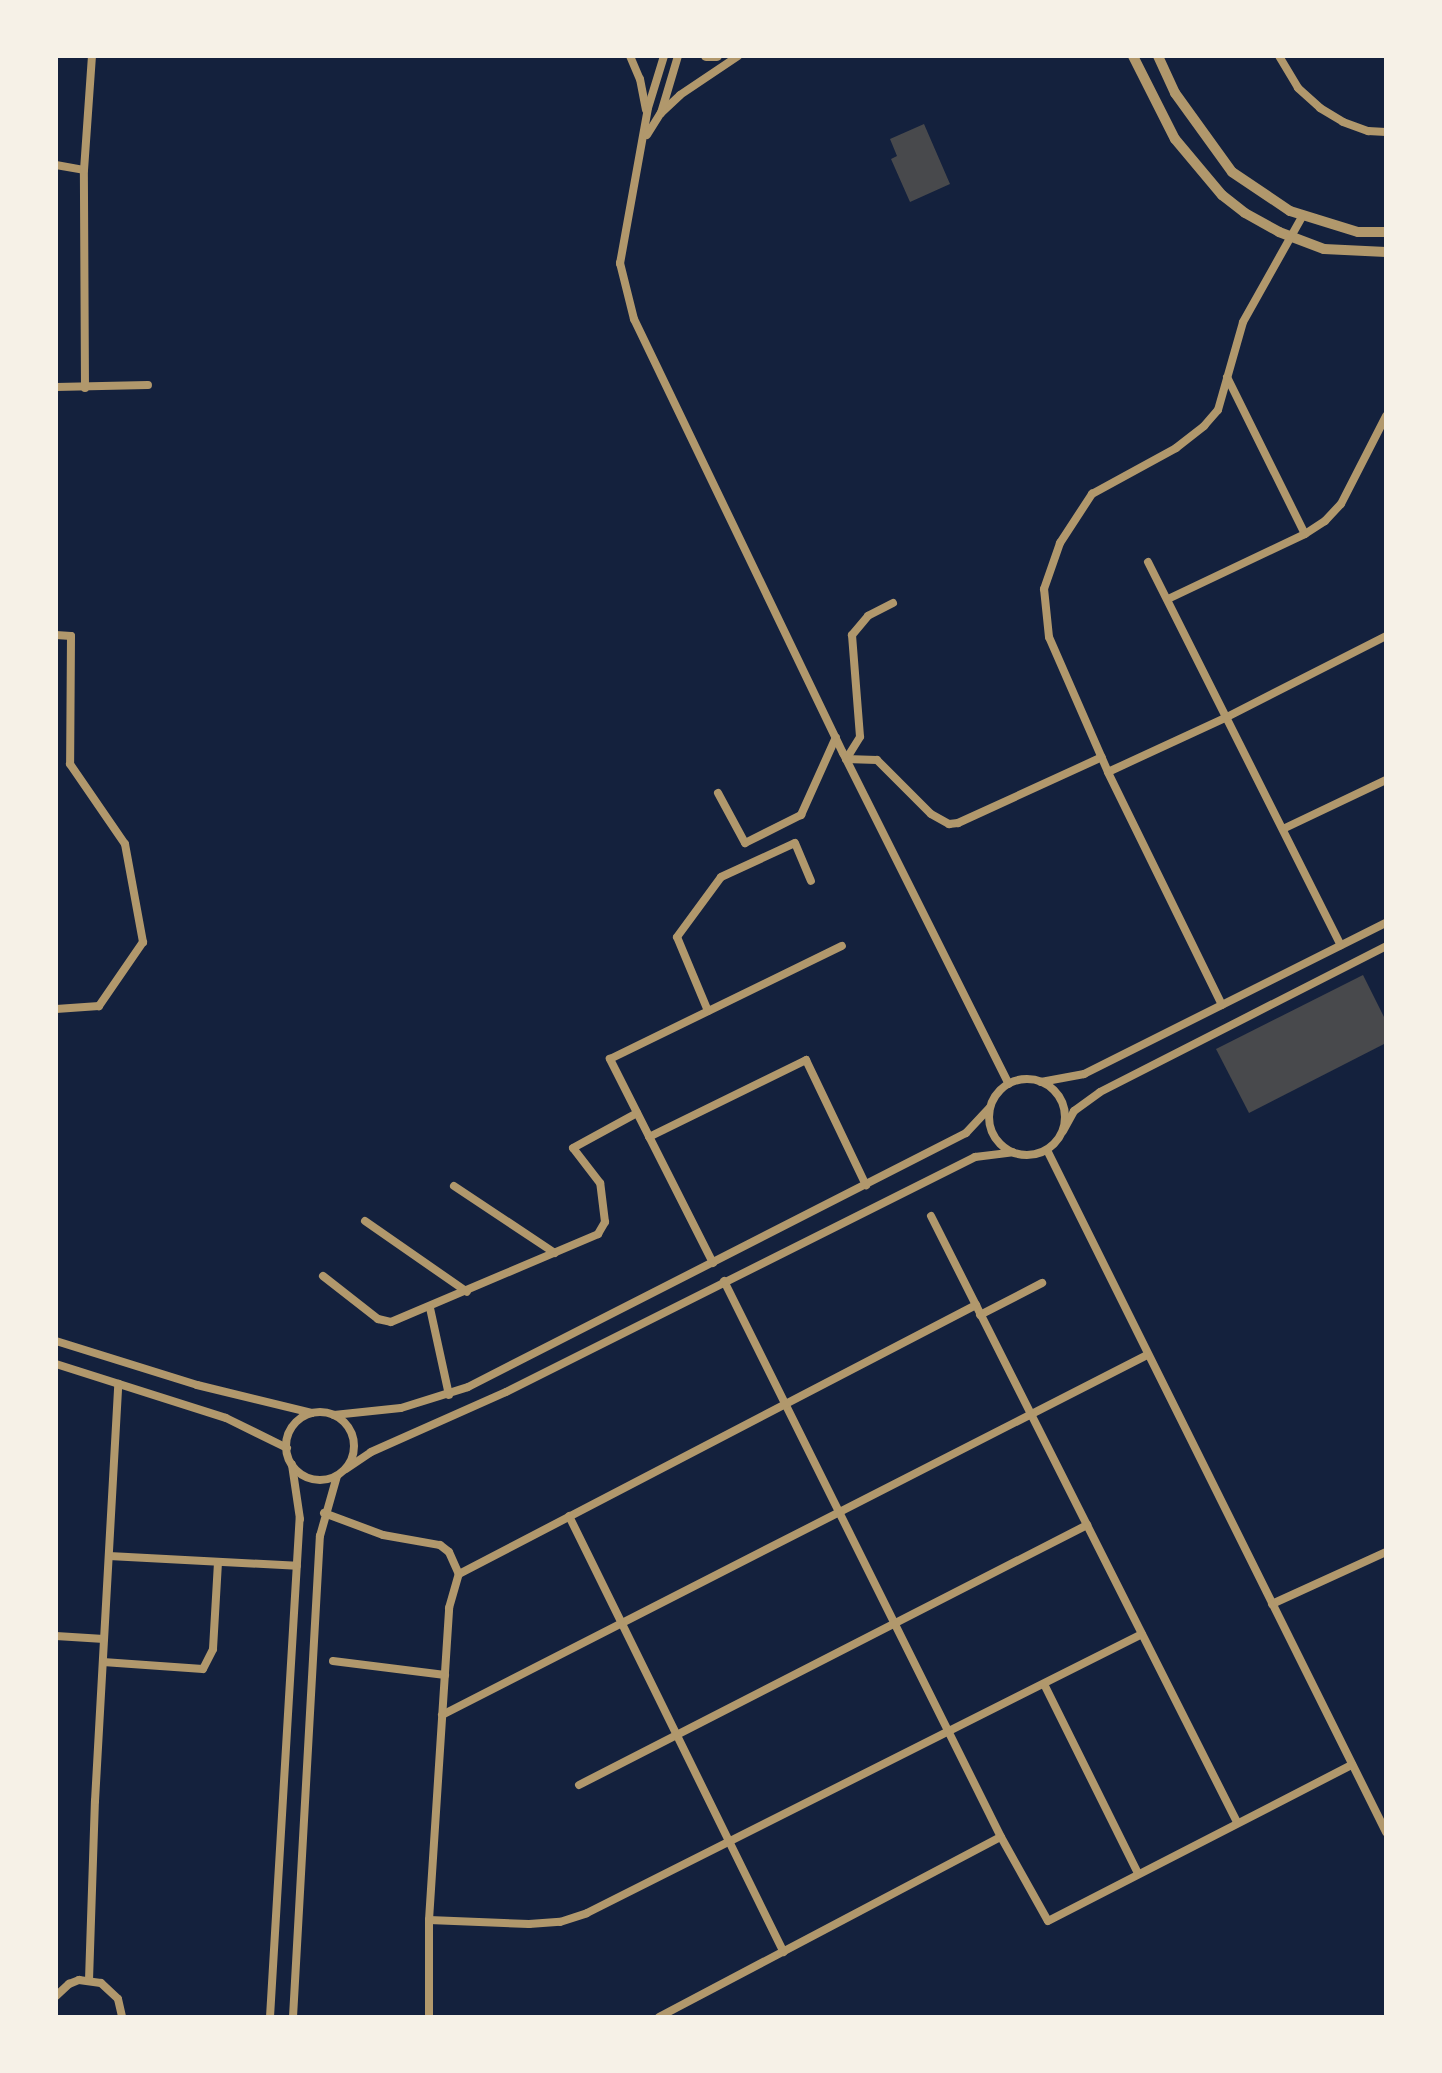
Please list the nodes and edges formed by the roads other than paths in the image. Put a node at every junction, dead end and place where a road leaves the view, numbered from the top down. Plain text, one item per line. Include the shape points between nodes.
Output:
1 (92, 56) edge
2 (630, 56) edge
3 (664, 56) edge
4 (678, 56) edge
5 (706, 56) edge
6 (717, 56) edge
7 (738, 56) edge
8 (1133, 56) edge
9 (1158, 56) edge
10 (1279, 56) edge
11 (661, 113) junction
12 (647, 114) junction
13 (1386, 132) edge
14 (644, 139) junction
15 (56, 165) edge
16 (84, 170) junction
17 (1303, 215) junction
18 (1386, 232) edge
19 (1290, 237) junction
20 (1386, 252) edge
21 (1226, 377) junction
22 (148, 385) dead end
23 (56, 387) edge
24 (85, 388) junction
25 (1386, 416) edge
26 (1305, 534) junction
27 (1148, 562) dead end
28 (1168, 599) junction
29 (893, 603) dead end
30 (56, 635) edge
31 (1386, 636) edge
32 (1227, 717) junction
33 (836, 737) junction
34 (1102, 757) junction
35 (846, 759) junction
36 (1108, 772) junction
37 (1386, 780) edge
38 (718, 793) dead end
39 (1285, 828) junction
40 (811, 881) dead end
41 (1386, 923) edge
42 (1341, 945) junction
43 (842, 946) dead end
44 (1386, 946) edge
45 (1222, 1005) junction
46 (56, 1009) edge
47 (708, 1011) junction
48 (1041, 1082) junction
49 (1009, 1084) junction
50 (990, 1107) junction
51 (637, 1113) junction
52 (1063, 1131) junction
53 (649, 1137) junction
54 (1047, 1150) junction
55 (1013, 1152) junction
56 (866, 1185) junction
57 (454, 1186) dead end
58 (931, 1216) dead end
59 (365, 1221) dead end
60 (555, 1253) junction
61 (713, 1263) junction
62 (323, 1276) dead end
63 (724, 1281) junction
64 (1042, 1283) dead end
65 (467, 1292) junction
66 (976, 1305) junction
67 (430, 1308) junction
68 (980, 1315) junction
69 (56, 1341) edge
70 (1147, 1355) junction
71 (56, 1364) edge
72 (118, 1384) junction
73 (449, 1395) junction
74 (786, 1403) junction
75 (312, 1413) junction
76 (1030, 1413) junction
77 (334, 1415) junction
78 (287, 1448) junction
79 (292, 1465) junction
80 (346, 1469) junction
81 (337, 1476) junction
82 (839, 1511) junction
83 (324, 1513) junction
84 (569, 1516) junction
85 (1087, 1525) junction
86 (1386, 1552) edge
87 (109, 1556) junction
88 (218, 1562) junction
89 (297, 1566) junction
90 (459, 1574) junction
91 (1272, 1604) junction
92 (623, 1624) junction
93 (896, 1624) junction
94 (1142, 1634) junction
95 (56, 1636) edge
96 (104, 1639) junction
97 (333, 1661) dead end
98 (103, 1662) junction
99 (445, 1675) junction
100 (1044, 1684) junction
101 (442, 1715) junction
102 (949, 1732) junction
103 (676, 1734) junction
104 (1352, 1765) junction
105 (579, 1785) dead end
106 (1237, 1822) junction
107 (1386, 1832) edge
108 (1001, 1837) junction
109 (729, 1842) junction
110 (1138, 1873) junction
111 (429, 1920) junction
112 (784, 1952) junction
113 (89, 1980) junction
114 (56, 1996) edge
115 (122, 2017) edge
116 (270, 2017) edge
117 (293, 2017) edge
118 (429, 2017) edge
119 (659, 2017) edge

1 - 16 street
2 - 12 street
3 - 12 street
4 - 11 street
5 - 6 street
7 - 11 street
8 - 19 street via 1175,139 1198,170 1245,213
9 - 17 street via 1175,93 1232,172
10 - 13 street via 1298,88 1320,108 1343,122
11 - 14 street
12 - 14 street
14 - 33 street via 620,263 627,298
15 - 16 street
16 - 24 street
17 - 18 street via 1358,232
17 - 19 street
19 - 20 street via 1324,249
19 - 21 street via 1243,322
21 - 26 street
21 - 34 street via 1218,410 1204,426 1150,465 1092,494 1060,543 1044,589 1049,637
22 - 24 street
23 - 24 street
25 - 26 street via 1341,504
26 - 28 street
27 - 28 street
28 - 32 street
29 - 35 street via 868,616 852,635 860,737
30 - 46 street via 71,636 70,764 125,844 143,942 99,1006
31 - 32 street
32 - 36 street
32 - 39 street
33 - 35 street
33 - 38 street via 801,815 745,843
34 - 35 street via 949,824 931,814 877,760
34 - 36 street
35 - 49 street
36 - 45 street
37 - 39 street
39 - 42 street
40 - 47 street via 795,843 721,877 677,937
41 - 42 street
42 - 45 street
43 - 47 street
44 - 52 street via 1100,1092 1074,1111
45 - 48 street via 1084,1074
47 - 51 street via 610,1059
48 - 49 street
48 - 52 street via 1063,1105
49 - 50 street
50 - 55 street via 993,1135
50 - 56 street via 966,1133
51 - 53 street
51 - 60 street via 573,1148 600,1183 605,1222 598,1234
52 - 54 street
53 - 56 street via 806,1060
53 - 61 street
54 - 55 street via 1034,1155
54 - 70 street
55 - 63 street via 975,1157
56 - 61 street
57 - 60 street
58 - 66 street
59 - 65 street
60 - 65 street
61 - 73 street
62 - 67 street via 378,1319 391,1322
63 - 74 street
63 - 80 street via 506,1392 371,1452
64 - 68 street
65 - 67 street
66 - 68 street
66 - 74 street
67 - 73 street
68 - 76 street
69 - 75 street via 197,1385
70 - 76 street
70 - 91 street
71 - 72 street
72 - 78 street via 226,1418
72 - 87 street
73 - 77 street via 401,1408
74 - 82 street
74 - 84 street
75 - 77 street
75 - 78 street via 293,1426
76 - 82 street
76 - 85 street
77 - 80 street via 344,1422 354,1443
78 - 79 street
79 - 81 street via 314,1480
79 - 89 street via 299,1494
80 - 81 street
81 - 83 street
82 - 92 street
82 - 93 street
83 - 90 street via 383,1535 440,1545
83 - 117 street
84 - 90 street
84 - 92 street
85 - 93 street
85 - 94 street
86 - 91 street
87 - 88 street
87 - 96 street
88 - 89 street
88 - 98 street via 213,1649 203,1669
89 - 116 street
90 - 99 street via 449,1608
91 - 104 street
92 - 101 street
92 - 103 street
93 - 102 street
93 - 103 street
94 - 100 street
94 - 106 street
95 - 96 street
96 - 98 street
97 - 99 street
98 - 113 street
99 - 101 street
100 - 102 street
100 - 110 street
101 - 111 street
102 - 108 street
102 - 109 street
103 - 105 street
103 - 109 street
104 - 106 street
104 - 107 street
106 - 110 street
108 - 110 street via 1048,1921
108 - 112 street
109 - 111 street via 560,1922
109 - 112 street
111 - 118 street
112 - 119 street
113 - 114 street via 69,1984
113 - 115 street via 111,1989

